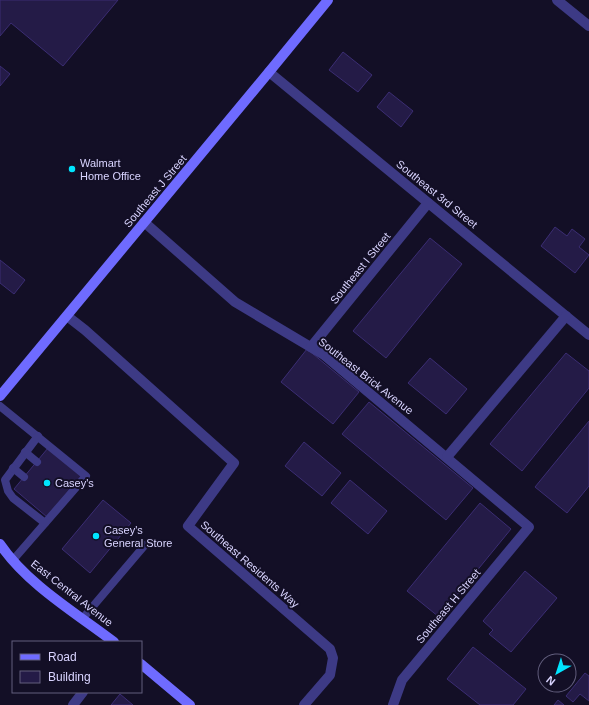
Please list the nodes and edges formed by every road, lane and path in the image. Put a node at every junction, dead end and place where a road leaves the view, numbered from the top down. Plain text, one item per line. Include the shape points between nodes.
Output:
1 (328, 0) edge
2 (557, 0) edge
3 (589, 26) edge
4 (269, 72) junction
5 (428, 203) junction
6 (144, 222) junction
7 (67, 316) junction
8 (566, 316) junction
9 (589, 335) edge
10 (310, 347) junction
11 (4, 386) edge
12 (0, 396) edge
13 (0, 406) edge
14 (38, 436) junction
15 (26, 452) junction
16 (447, 457) junction
17 (37, 462) dead end
18 (13, 468) junction
19 (24, 477) dead end
20 (45, 524) junction
21 (529, 527) joint
22 (0, 544) edge
23 (145, 545) dead end
24 (13, 560) junction
25 (83, 618) junction
26 (113, 641) edge
27 (142, 665) edge
28 (82, 693) edge
29 (73, 705) edge
30 (190, 705) edge
31 (304, 705) edge
32 (393, 705) edge

1 - 4 main road, Southeast J Street
2 - 3 street
4 - 5 street, Southeast 3rd Street
4 - 6 main road, Southeast J Street
5 - 8 street, Southeast 3rd Street
5 - 10 street, Southeast I Street
6 - 7 main road, Southeast J Street
6 - 10 street, Southeast Brick Avenue via 235,302
7 - 11 main road, Southeast J Street
7 - 31 street, Southeast Residents Way via 234,463 188,526 330,649 333,658 330,675
8 - 9 street, Southeast 3rd Street
8 - 16 street
10 - 16 street, Southeast Brick Avenue
11 - 12 main road, Southeast J Street
13 - 14 lane
14 - 15 lane
14 - 20 lane via 86,476
15 - 17 lane
15 - 18 lane
16 - 21 street, Southeast Brick Avenue
18 - 19 lane
18 - 20 lane via 5,480 8,491
20 - 24 lane
21 - 32 street, Southeast H Street via 402,680
22 - 24 main road, East Central Avenue
23 - 25 lane
24 - 25 main road, East Central Avenue via 42,588
25 - 26 main road, East Central Avenue
27 - 30 main road
28 - 29 street

